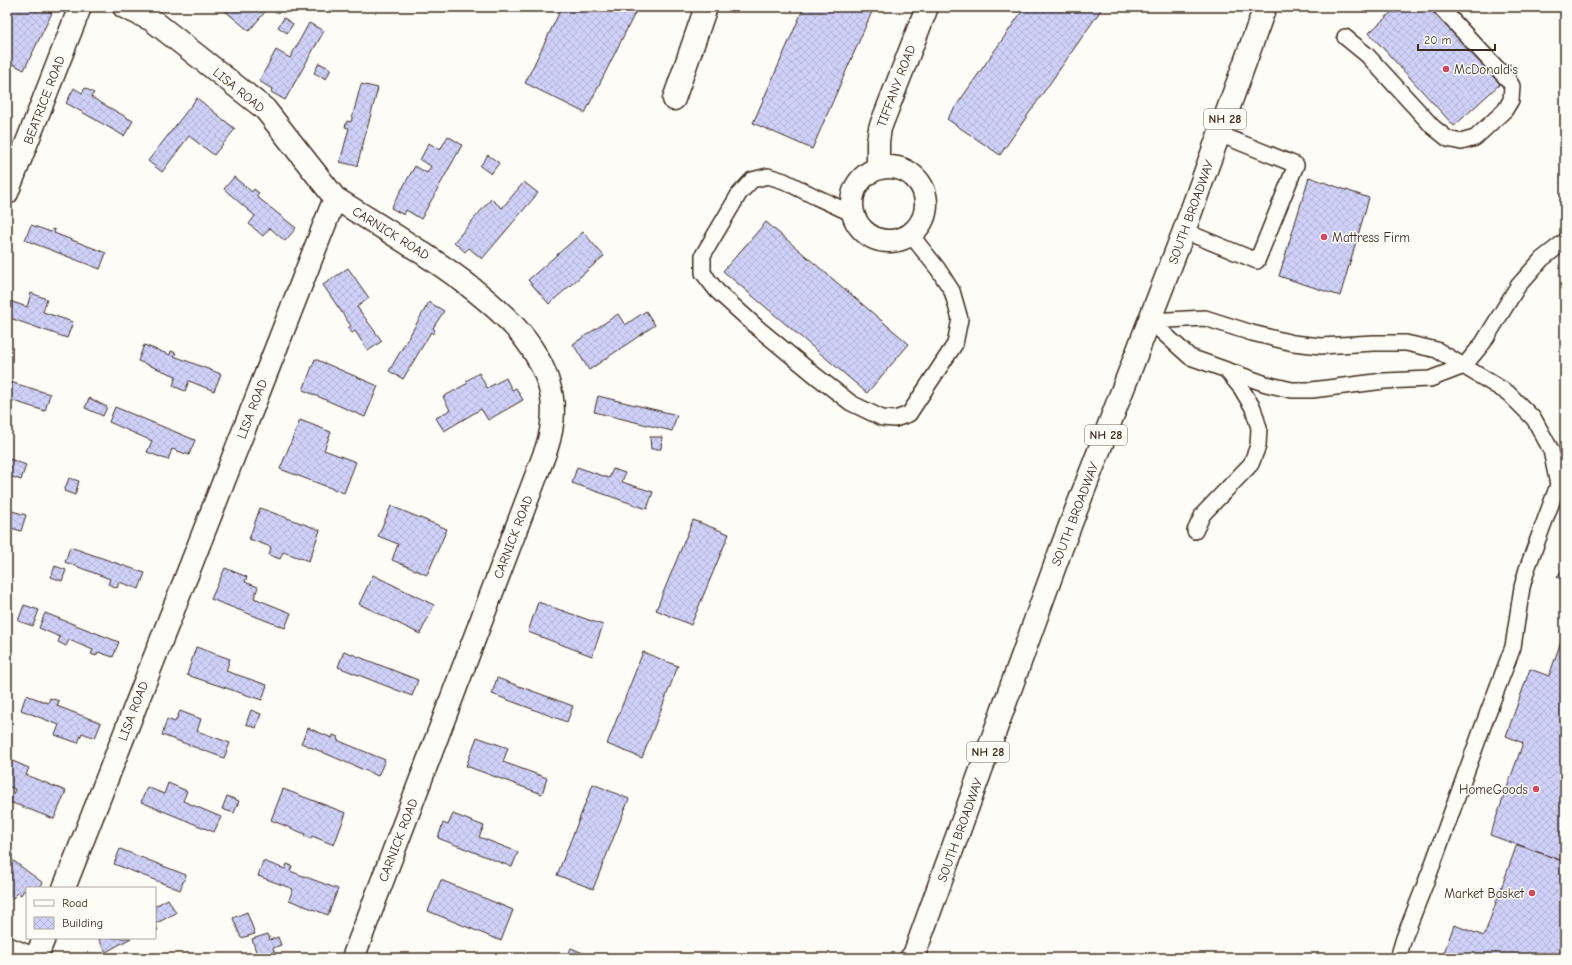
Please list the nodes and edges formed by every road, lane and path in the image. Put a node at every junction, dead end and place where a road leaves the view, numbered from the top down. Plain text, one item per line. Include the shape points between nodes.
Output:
1 (80, 7) edge
2 (124, 7) edge
3 (706, 7) edge
4 (927, 7) edge
5 (1265, 7) edge
6 (1440, 7) edge
7 (1345, 37) dead end
8 (674, 99) dead end
9 (1219, 134) junction
10 (878, 168) junction
11 (7, 193) edge
12 (335, 198) junction
13 (853, 214) junction
14 (1184, 231) junction
15 (911, 235) junction
16 (1565, 242) edge
17 (1150, 321) junction
18 (1464, 366) junction
19 (1227, 371) junction
20 (1562, 485) edge
21 (1195, 531) dead end
22 (64, 887) edge
23 (44, 939) edge
24 (7, 948) edge
25 (913, 957) edge
26 (31, 958) edge
27 (36, 958) edge
28 (353, 958) edge
29 (1398, 958) edge

1 - 11 street, BEATRICE ROAD
2 - 12 street, LISA ROAD via 152,20 265,109
3 - 8 street
4 - 10 street, TIFFANY ROAD via 880,128
5 - 9 street, SOUTH BROADWAY / NH 28
6 - 7 lane via 1512,86 1511,100 1505,110 1474,138 1461,142 1448,138 1432,126 1367,55
9 - 14 street, SOUTH BROADWAY / NH 28
9 - 14 lane via 1296,164 1257,261
10 - 13 street via 860,180 854,190 851,202
10 - 15 street via 900,168 918,180 924,191 927,203 925,215 920,226
12 - 22 street, LISA ROAD
12 - 28 street, CARNICK ROAD via 436,261 504,314 515,325 541,364 550,386 553,406 552,429 546,450
13 - 15 street via 865,234 876,240 888,242
13 - 15 lane via 784,181 768,176 752,180 739,194 703,256 703,273 733,305 816,376 851,403 882,418 895,419 908,414 955,344 960,319 952,291
14 - 17 street, SOUTH BROADWAY / NH 28
16 - 18 lane via 1542,259 1518,286 1483,343
17 - 18 lane via 1205,318 1252,333 1320,346 1406,343 1437,350
17 - 19 lane via 1190,357
17 - 25 street, SOUTH BROADWAY / NH 28 via 1059,557
18 - 19 lane via 1430,380 1384,381 1312,390 1292,390
18 - 20 lane via 1508,393 1534,418 1551,450
19 - 21 lane via 1253,408 1259,428 1258,446 1251,464 1204,514
20 - 29 lane via 1527,569 1513,647
23 - 27 street
24 - 26 street

